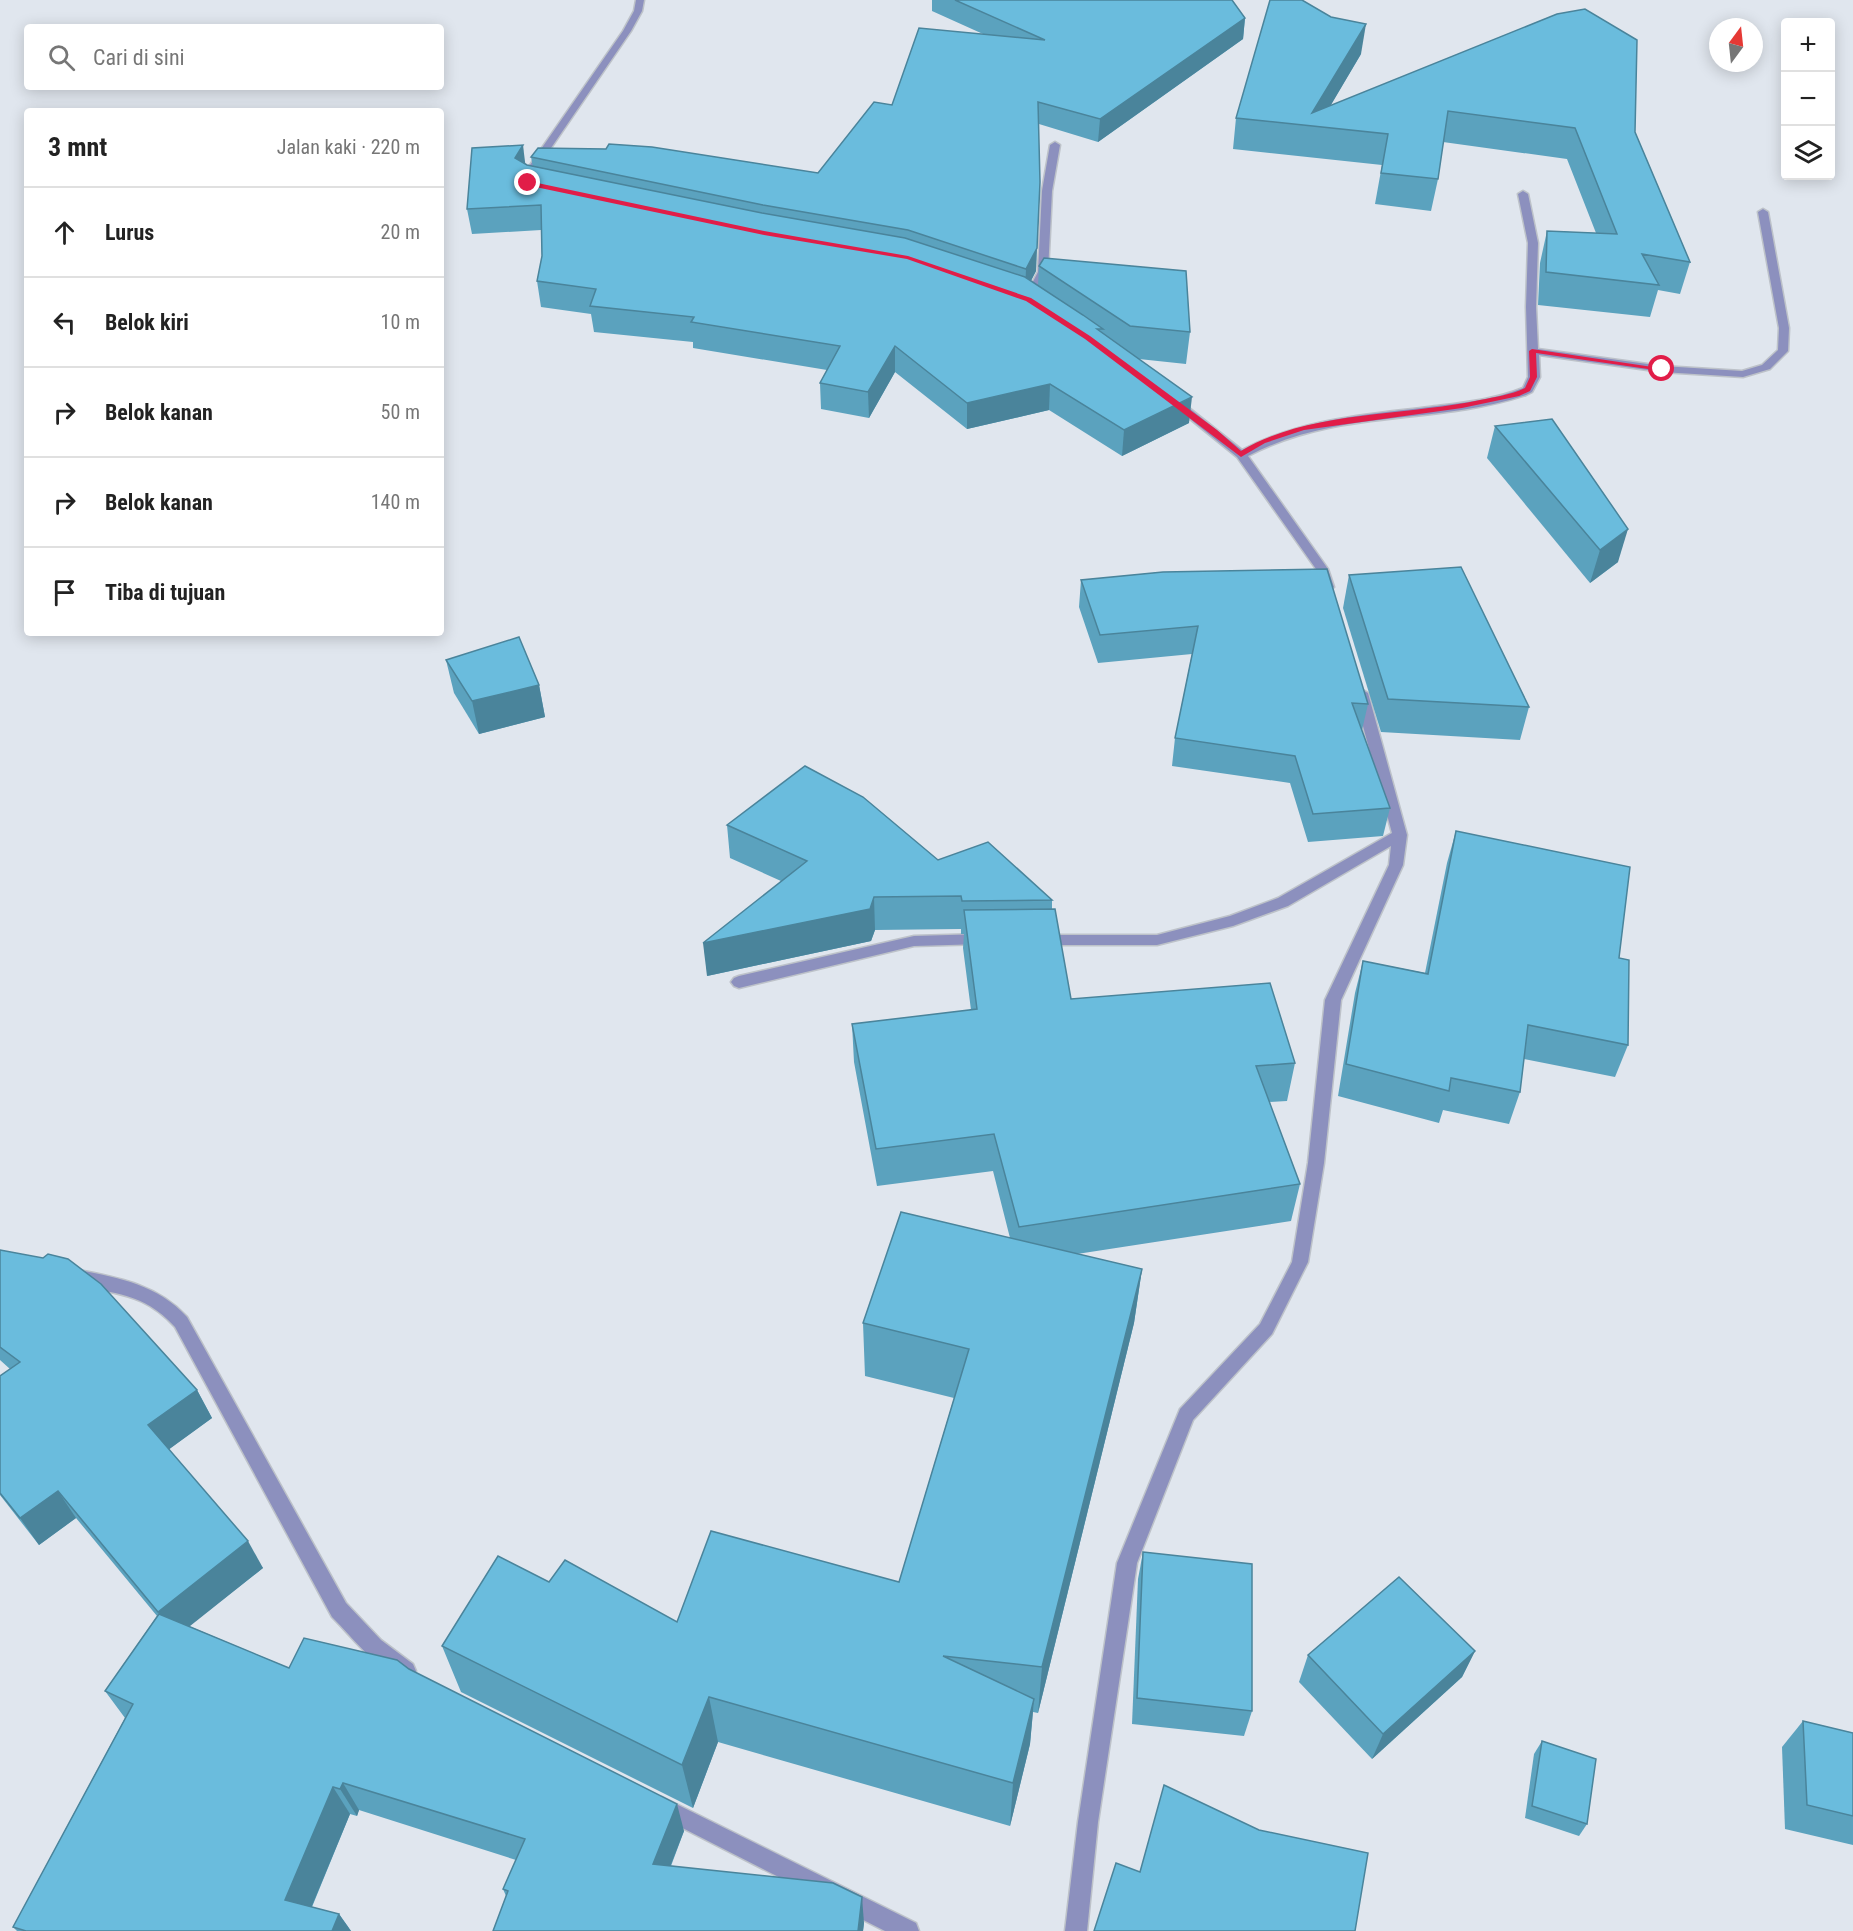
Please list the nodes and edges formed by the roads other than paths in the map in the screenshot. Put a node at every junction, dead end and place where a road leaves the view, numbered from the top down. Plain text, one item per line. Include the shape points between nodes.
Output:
1 (640, 0) edge
2 (1055, 145) dead end
3 (527, 177) edge
4 (1523, 194) dead end
5 (1763, 212) dead end
6 (1028, 300) edge
7 (1532, 351) junction
8 (1160, 391) edge
9 (1241, 455) junction
10 (1333, 602) edge
11 (1357, 680) edge
12 (1400, 835) junction
13 (997, 939) edge
14 (1031, 939) edge
15 (739, 982) dead end
16 (56, 1272) edge
17 (422, 1683) edge
18 (643, 1797) edge
19 (908, 1931) edge
20 (1076, 1931) edge

1 - 3 street via 627,31
2 - 6 street via 1047,191 1043,272
4 - 7 street via 1533,243
5 - 7 street via 1784,328 1783,351 1766,367 1743,374 1662,369
7 - 9 street via 1534,377 1528,390 1516,395 1303,428 1262,441
8 - 9 street
9 - 10 street via 1322,569
11 - 12 street
12 - 14 street via 1283,902 1233,921 1157,940
12 - 20 street via 1396,865 1333,1000 1316,1163 1299,1262 1266,1329 1186,1415 1127,1563 1088,1822
13 - 15 street via 914,941
16 - 17 street via 142,1292 168,1306 181,1322 339,1610 374,1647
18 - 19 street

